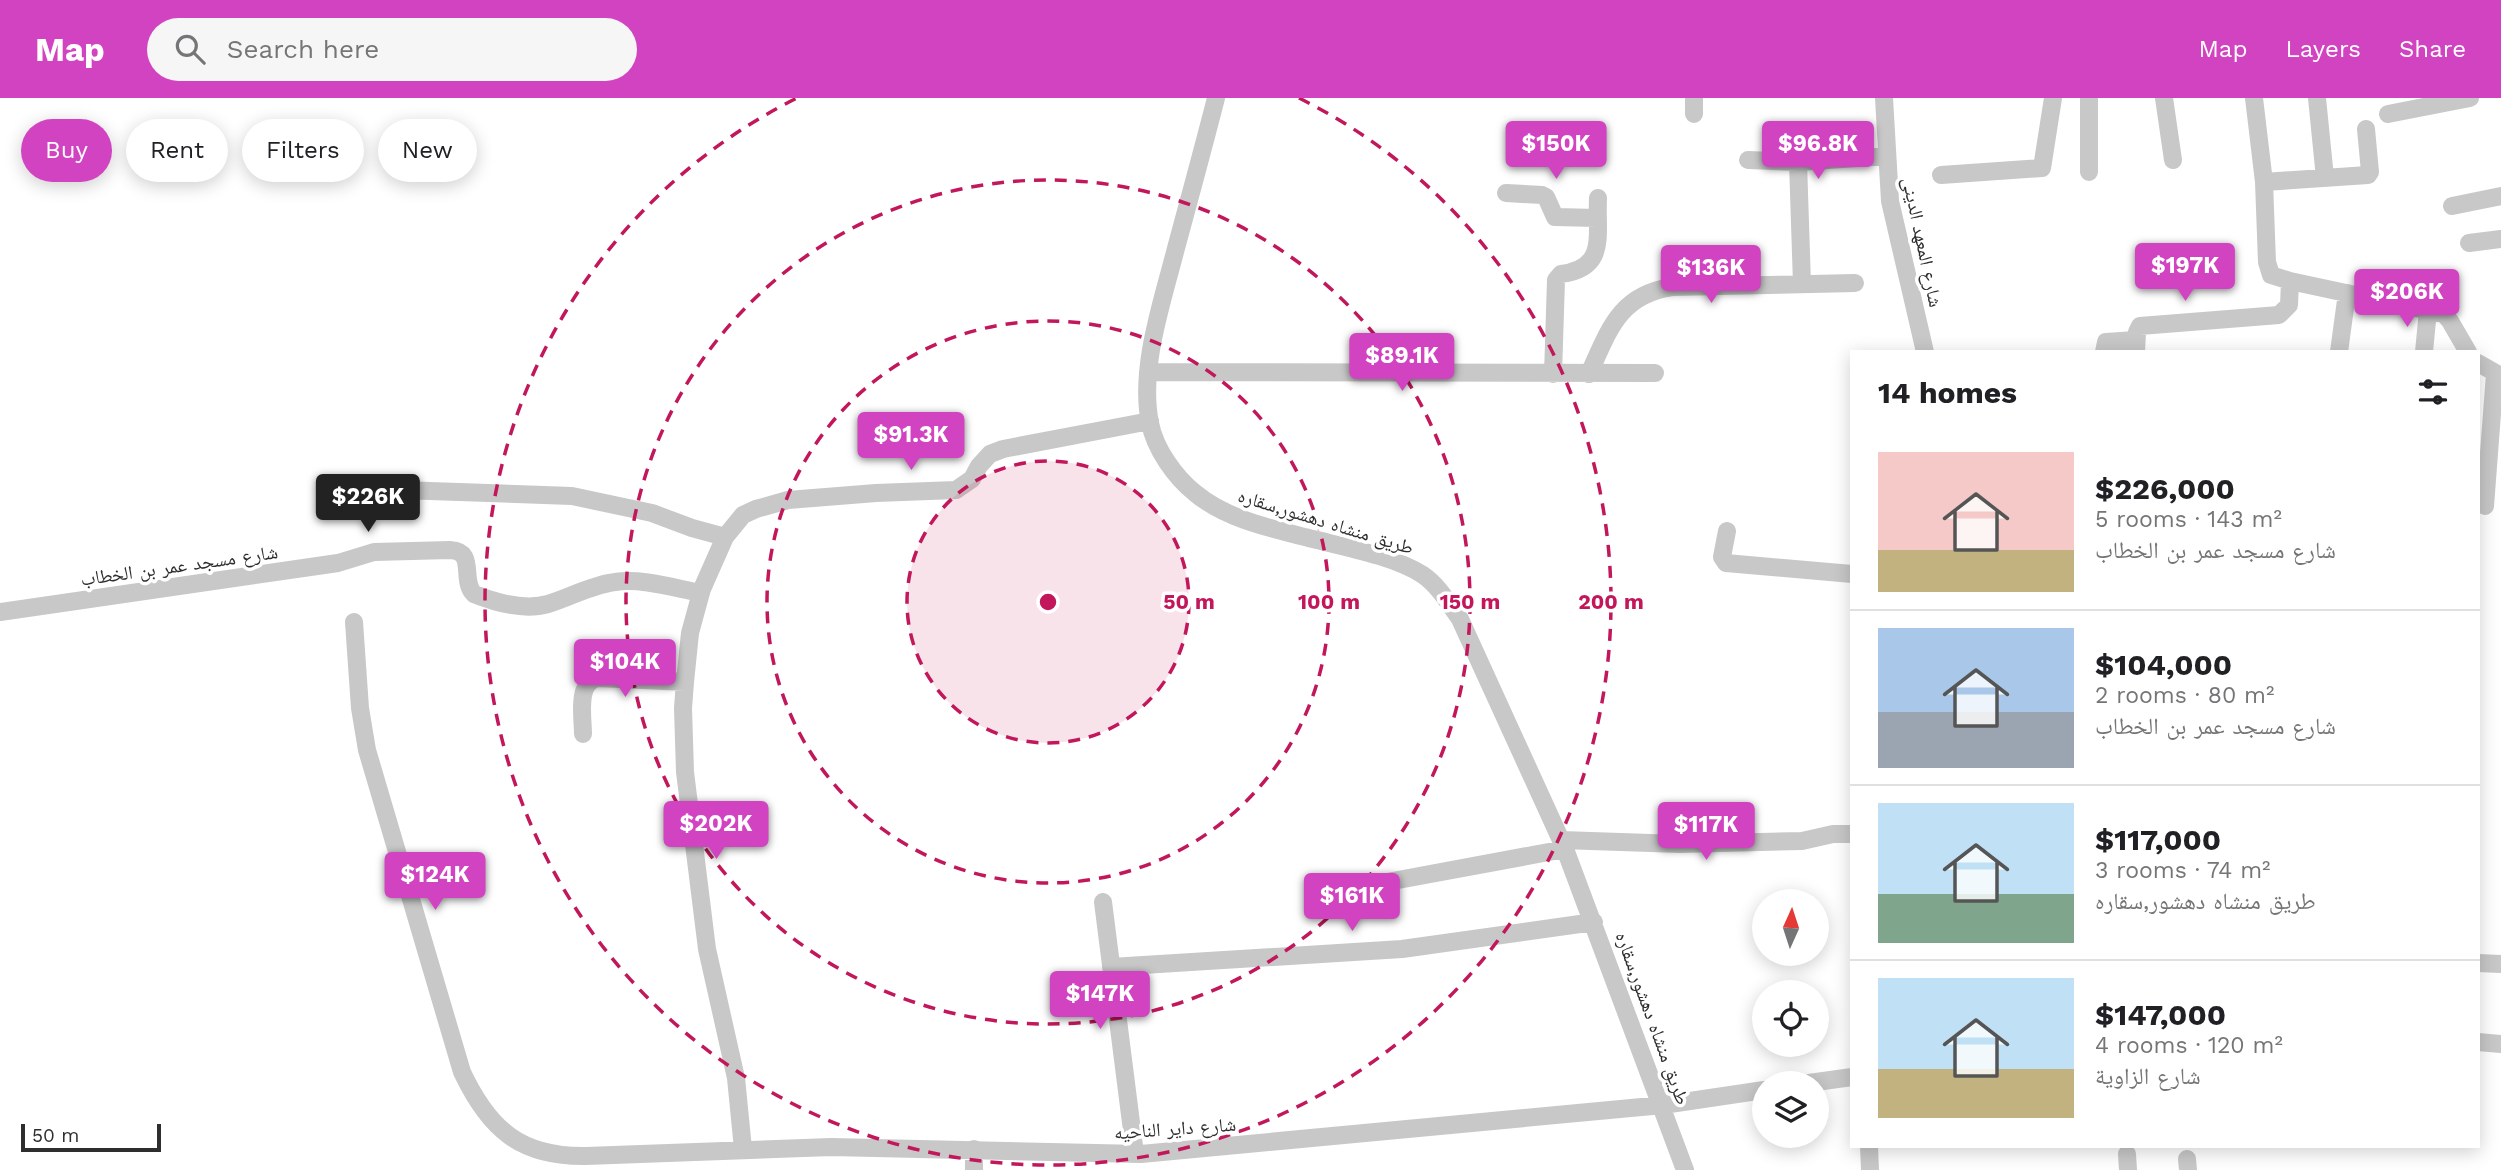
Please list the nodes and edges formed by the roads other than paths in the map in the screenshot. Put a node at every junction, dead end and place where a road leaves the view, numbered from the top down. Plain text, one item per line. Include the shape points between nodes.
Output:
1 (1216, 98) edge
2 (1884, 98) edge
3 (2053, 98) edge
4 (2089, 98) edge
5 (2164, 98) edge
6 (2253, 98) edge
7 (2317, 98) edge
8 (2470, 98) edge
9 (2388, 114) dead end
10 (2366, 130) dead end
11 (1887, 156) junction
12 (1748, 160) dead end
13 (2173, 160) dead end
14 (1798, 162) junction
15 (2089, 172) dead end
16 (1941, 175) dead end
17 (2325, 178) junction
18 (2264, 181) junction
19 (1506, 193) dead end
20 (2501, 196) edge
21 (1598, 198) dead end
22 (2452, 206) dead end
23 (1597, 218) junction
24 (2501, 239) edge
25 (2469, 243) dead end
26 (2290, 281) junction
27 (1856, 283) dead end
28 (1801, 284) junction
29 (2347, 293) junction
30 (2428, 310) junction
31 (2136, 346) edge
32 (1925, 350) edge
33 (2104, 350) edge
34 (2339, 350) edge
35 (2424, 350) edge
36 (2467, 350) edge
37 (2480, 364) edge
38 (1150, 372) junction
39 (1553, 373) junction
40 (1655, 373) dead end
41 (1589, 374) junction
42 (2498, 375) edge
43 (1150, 421) junction
44 (371, 489) dead end
45 (2488, 506) edge
46 (1727, 531) dead end
47 (725, 537) junction
48 (1850, 574) edge
49 (701, 593) junction
50 (0, 612) edge
51 (354, 622) dead end
52 (685, 682) junction
53 (583, 734) dead end
54 (1850, 834) edge
55 (1563, 844) junction
56 (1371, 885) dead end
57 (1103, 902) dead end
58 (1594, 922) junction
59 (2480, 963) edge
60 (2501, 964) edge
61 (1111, 967) junction
62 (2480, 1042) edge
63 (2501, 1044) edge
64 (1850, 1077) edge
65 (1829, 1080) edge
66 (1752, 1092) edge
67 (1663, 1105) junction
68 (1869, 1148) edge
69 (743, 1149) junction
70 (974, 1149) junction
71 (1139, 1159) edge
72 (974, 1170) edge
73 (1685, 1170) edge
74 (1870, 1170) edge

1 - 38 street, طريق منشاه دهشور,سقاره via 1157,321
2 - 11 street, شارع المعهد الدينى
3 - 16 street via 2042,168
4 - 15 street
5 - 13 street
6 - 18 street
7 - 17 street
8 - 9 street
10 - 17 street via 2370,172
11 - 14 street
11 - 32 street, شارع المعهد الدينى via 1892,211
12 - 14 street
14 - 28 street
17 - 18 street
18 - 26 street via 2268,270 2276,278
19 - 23 street via 1542,195 1555,217
20 - 22 street
21 - 23 street
23 - 39 street via 1593,260 1556,280
24 - 25 street
26 - 29 street
26 - 31 street via 2289,305 2278,315 2140,326
27 - 28 street
28 - 41 street via 1654,289 1625,307 1614,321
29 - 30 street
29 - 34 street
30 - 35 street
30 - 36 street via 2444,314
31 - 33 street via 2106,342
37 - 42 street
38 - 39 street
38 - 43 street, طريق منشاه دهشور,سقاره
39 - 41 street
40 - 41 street
42 - 45 street
43 - 47 street via 1003,449 990,454 972,479 956,490 800,499 762,506 743,515
43 - 55 street, طريق منشاه دهشور,سقاره via 1154,438 1180,479 1216,507 1409,567 1438,588 1460,619
44 - 47 street via 572,496 652,513
46 - 48 street via 1722,557 1726,563
47 - 49 street
49 - 50 street, شارع مسجد عمر بن الخطاب via 619,581 547,604 518,606 474,594 468,583 467,561 458,550 374,552 338,563
49 - 52 street via 690,633
51 - 69 street, شارع داير الناحيه via 358,697 367,750 462,1072 485,1115 520,1143 563,1156
52 - 53 street via 590,680 584,688
52 - 69 street via 685,772 702,918 736,1078
54 - 55 street via 1802,841
55 - 56 street
55 - 58 street, طريق منشاه دهشور,سقاره
57 - 61 street
58 - 61 street via 1402,949
58 - 67 street, طريق منشاه دهشور,سقاره
59 - 60 street
61 - 71 street
62 - 63 street
64 - 65 street
66 - 67 street, شارع داير الناحيه
67 - 71 street, شارع داير الناحيه
67 - 73 street, طريق منشاه دهشور,سقاره
68 - 74 street
69 - 70 street, شارع داير الناحيه
70 - 71 street, شارع داير الناحيه
70 - 72 street

